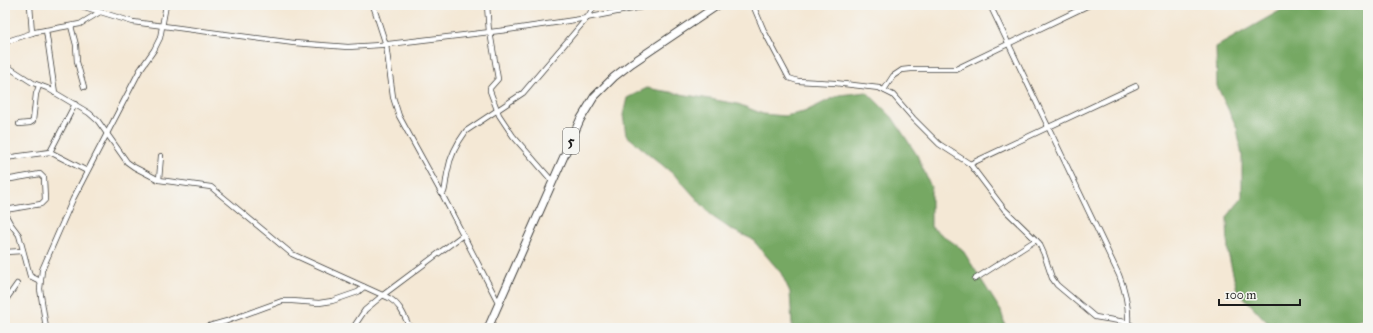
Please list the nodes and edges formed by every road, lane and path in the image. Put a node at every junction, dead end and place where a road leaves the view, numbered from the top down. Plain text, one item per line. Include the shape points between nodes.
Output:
1 (30, 5) edge
2 (78, 5) edge
3 (98, 5) edge
4 (166, 5) edge
5 (373, 5) edge
6 (487, 5) edge
7 (595, 5) edge
8 (652, 5) edge
9 (718, 5) edge
10 (753, 5) edge
11 (990, 5) edge
12 (1088, 5) edge
13 (98, 12) junction
14 (587, 18) junction
15 (71, 26) junction
16 (162, 26) junction
17 (46, 30) junction
18 (489, 32) junction
19 (32, 33) junction
20 (5, 42) edge
21 (1008, 44) junction
22 (386, 45) junction
23 (5, 65) edge
24 (39, 86) junction
25 (1136, 86) dead end
26 (84, 87) dead end
27 (884, 90) junction
28 (55, 93) junction
29 (75, 104) junction
30 (497, 110) junction
31 (19, 124) dead end
32 (1048, 127) junction
33 (106, 132) junction
34 (50, 152) junction
35 (161, 156) dead end
36 (5, 158) edge
37 (970, 164) junction
38 (87, 171) junction
39 (5, 180) edge
40 (159, 180) junction
41 (552, 182) junction
42 (442, 194) junction
43 (5, 210) edge
44 (5, 214) edge
45 (462, 235) junction
46 (1036, 240) junction
47 (23, 251) junction
48 (5, 252) edge
49 (975, 279) dead end
50 (40, 281) junction
51 (17, 284) dead end
52 (364, 286) junction
53 (383, 295) junction
54 (5, 301) edge
55 (499, 304) junction
56 (1128, 323) junction
57 (46, 328) edge
58 (202, 328) edge
59 (353, 328) edge
60 (410, 328) edge
61 (488, 328) edge
62 (1137, 328) edge

1 - 19 street
2 - 13 street
3 - 13 street
4 - 16 street
5 - 22 street
6 - 18 street
7 - 14 street
8 - 14 street
9 - 41 main road, 5 via 632,63 604,86 580,120
10 - 27 street via 785,73 792,80
11 - 21 street
12 - 21 street
13 - 15 street via 80,24
13 - 16 street via 133,22
14 - 18 street
14 - 30 street via 523,93
15 - 17 street
15 - 26 street
16 - 22 street via 331,47
16 - 33 street via 154,50
17 - 19 street
17 - 28 street
18 - 22 street
18 - 30 street via 498,79 490,91
19 - 20 street
21 - 27 street via 956,69 902,70 893,76
21 - 32 street
22 - 42 street via 393,97 399,116
23 - 24 street
24 - 28 street
24 - 31 street via 33,121
25 - 32 street
27 - 37 street via 893,95 939,144
28 - 29 street
29 - 33 street via 89,112
29 - 34 street
30 - 41 street via 513,136
30 - 42 street via 462,137 450,161
32 - 37 street
32 - 56 street via 1124,287 1128,303
33 - 38 street
33 - 40 street via 127,162
34 - 36 street
34 - 38 street
35 - 40 street
37 - 46 street via 1004,209
38 - 50 street via 55,238
39 - 43 street via 40,174 44,178 44,200 41,204
40 - 52 street via 211,187 292,254
41 - 55 main road, 5
42 - 45 street
44 - 47 street via 19,235
45 - 53 street
45 - 55 street
46 - 49 street
46 - 56 street via 1042,247 1049,271 1057,285 1095,317
47 - 48 street
47 - 50 street via 30,276
50 - 57 street
51 - 54 street
52 - 53 street
52 - 58 street via 358,292 332,301 282,301
53 - 59 street via 365,310
53 - 60 street via 397,303
55 - 61 main road, 5
56 - 62 street

